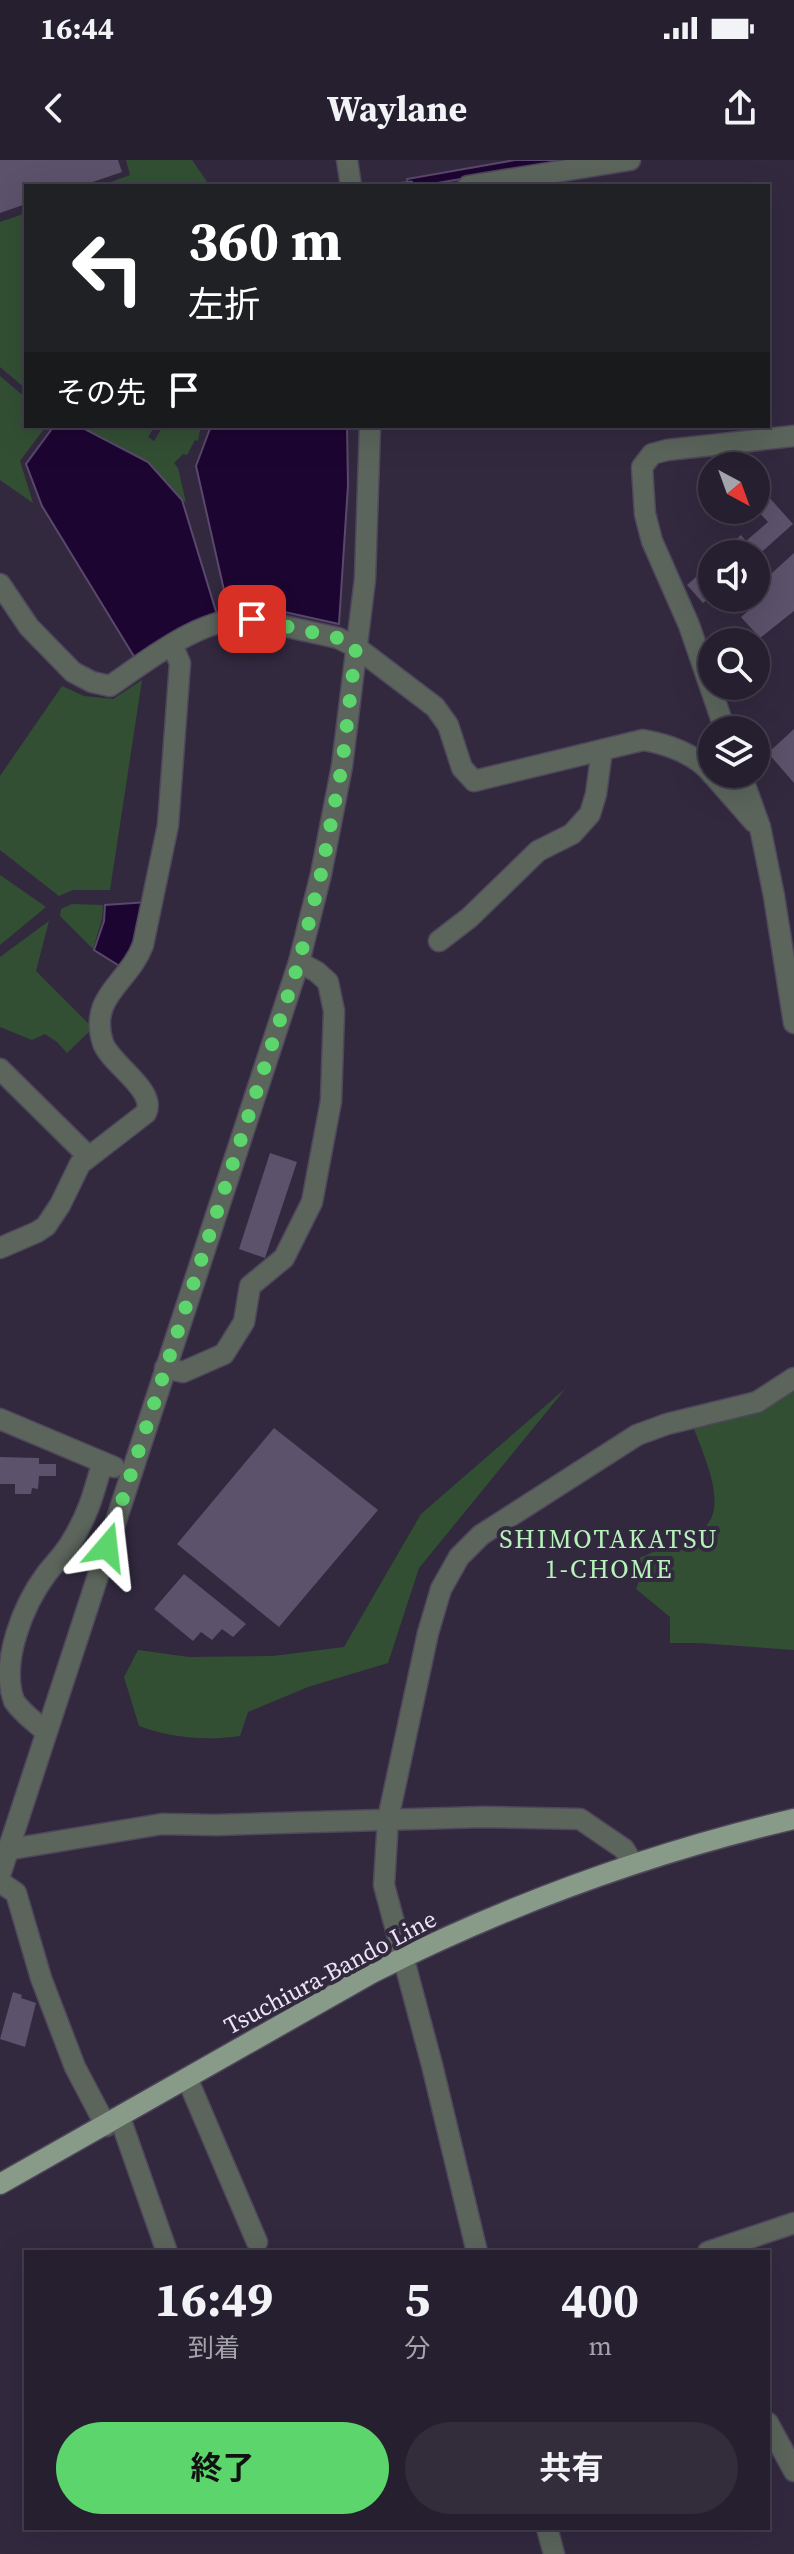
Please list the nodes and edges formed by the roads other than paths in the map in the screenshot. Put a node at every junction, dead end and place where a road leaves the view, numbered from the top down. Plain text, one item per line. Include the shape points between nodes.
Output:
1 (347, 160) edge
2 (630, 160) edge
3 (351, 184) edge
4 (480, 184) edge
5 (370, 428) edge
6 (794, 436) edge
7 (0, 584) edge
8 (172, 645) junction
9 (356, 647) junction
10 (720, 716) edge
11 (602, 750) junction
12 (698, 764) edge
13 (725, 788) edge
14 (746, 788) edge
15 (760, 827) junction
16 (439, 941) dead end
17 (299, 962) junction
18 (794, 1023) edge
19 (0, 1069) edge
20 (88, 1156) junction
21 (0, 1248) edge
22 (165, 1368) junction
23 (794, 1378) edge
24 (0, 1419) edge
25 (102, 1464) junction
26 (130, 1472) junction
27 (45, 1731) junction
28 (388, 1819) junction
29 (794, 1819) edge
30 (3, 1851) edge
31 (633, 1864) junction
32 (0, 1875) edge
33 (0, 1882) edge
34 (403, 1958) junction
35 (187, 2078) junction
36 (113, 2122) junction
37 (0, 2184) edge
38 (794, 2223) edge
39 (257, 2242) dead end
40 (166, 2250) edge
41 (476, 2250) edge
42 (714, 2250) edge
43 (770, 2427) edge
44 (794, 2471) edge
45 (548, 2530) edge
46 (554, 2554) edge

1 - 3 street
2 - 4 street
5 - 9 street via 365,579
6 - 10 street via 667,450 652,454 642,467 652,541
7 - 8 street via 29,627 73,672 92,682 110,686
8 - 9 street via 208,626 239,618 338,638
8 - 20 street via 180,663 168,825 143,945 100,1011 104,1045 141,1087 148,1107
9 - 11 street via 435,707 448,725 462,768 474,781
9 - 17 street via 342,766
11 - 12 street via 643,740 663,743
11 - 16 street via 590,814 572,834 538,851
13 - 15 street
14 - 15 street
15 - 18 street
17 - 22 street
17 - 22 street via 328,982 334,1011 331,1101 312,1202 284,1258 250,1286 244,1322 224,1354 183,1372
19 - 20 street
20 - 21 street via 46,1226
22 - 26 street
23 - 28 street via 757,1402 637,1435 481,1535 459,1557 441,1589 428,1633
24 - 25 street
25 - 26 street
25 - 27 street via 91,1507 21,1614 6,1652 3,1671 13,1700
26 - 27 street
27 - 30 street
28 - 30 street via 162,1824
28 - 31 street via 580,1819 624,1849
28 - 34 street via 384,1885
29 - 31 main road, Tsuchiura-Bando Line
30 - 32 street
31 - 34 main road, Tsuchiura-Bando Line
33 - 36 street via 16,1893 75,2067
34 - 35 main road, Tsuchiura-Bando Line
34 - 41 street
35 - 36 main road, Tsuchiura-Bando Line
35 - 39 street
36 - 37 main road, Tsuchiura-Bando Line
36 - 40 street
38 - 42 street
43 - 44 street
45 - 46 street

